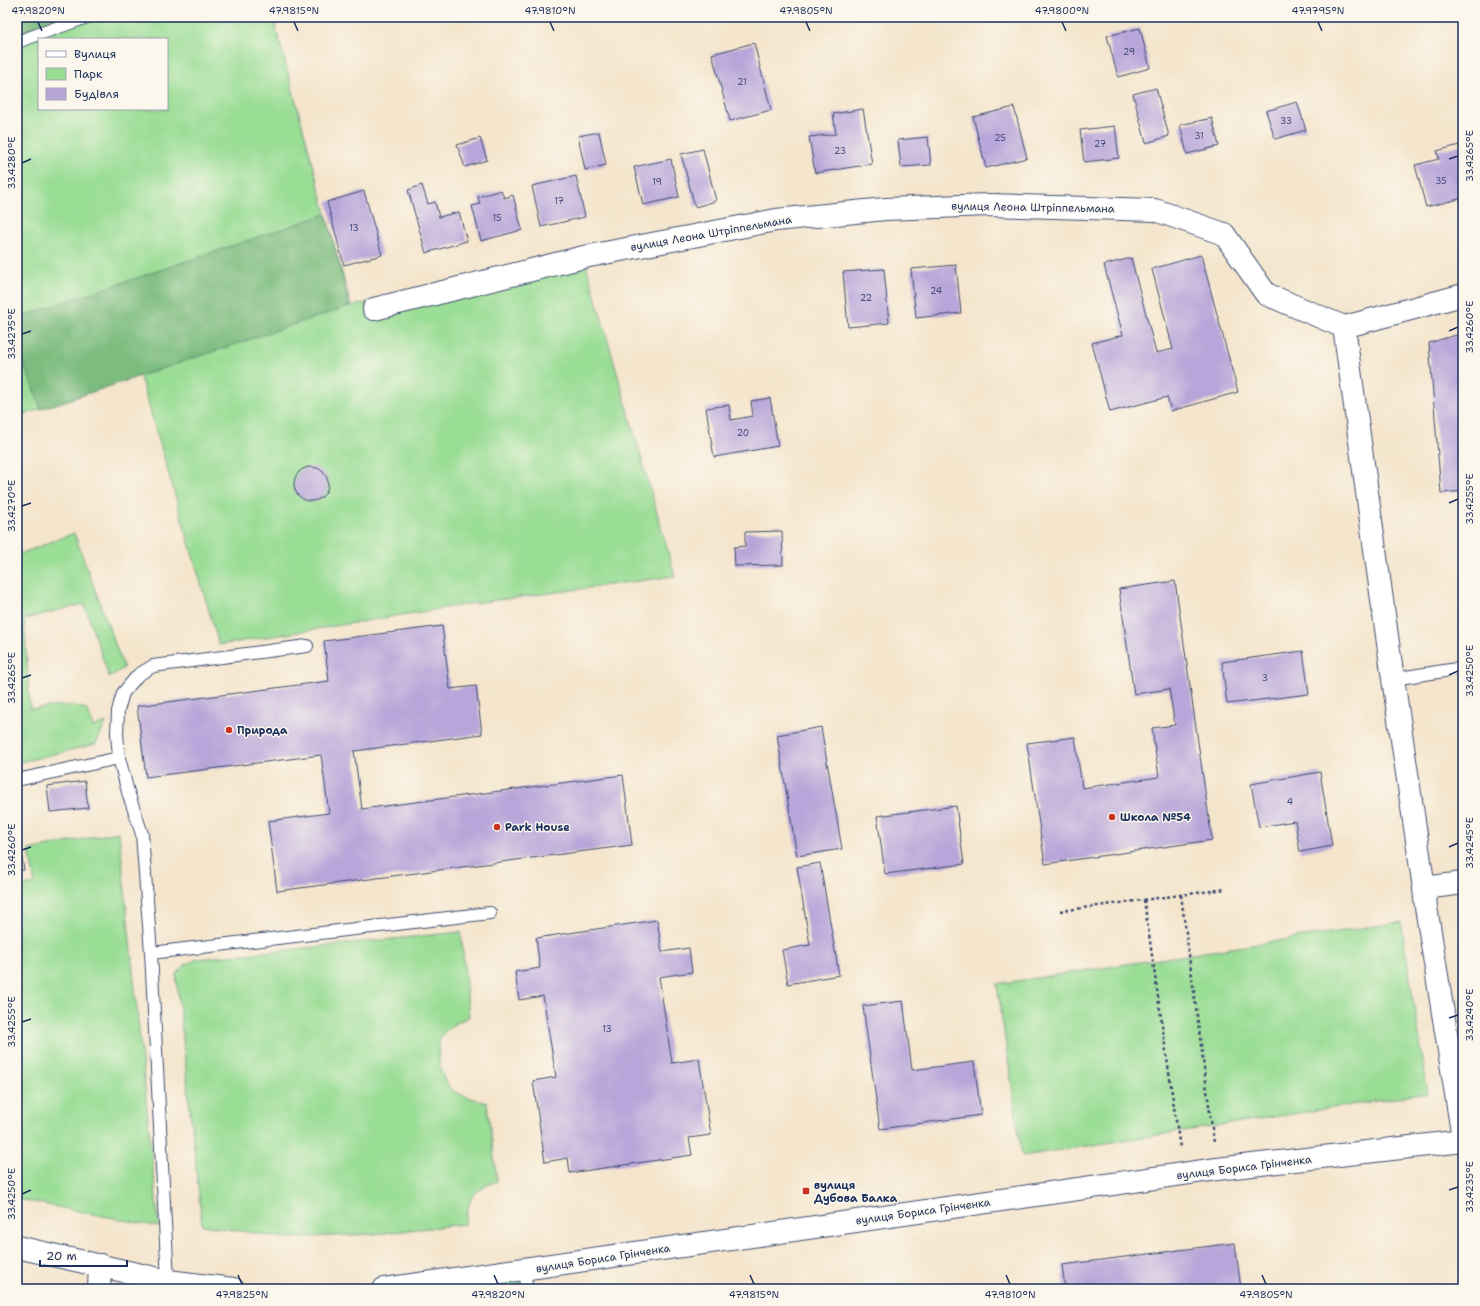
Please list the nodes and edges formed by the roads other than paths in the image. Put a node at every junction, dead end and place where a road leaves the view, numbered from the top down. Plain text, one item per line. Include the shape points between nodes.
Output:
1 (87, 17) edge
2 (17, 42) edge
3 (1463, 295) edge
4 (374, 309) dead end
5 (1344, 327) junction
6 (307, 646) dead end
7 (1463, 668) edge
8 (1393, 679) junction
9 (119, 758) junction
10 (17, 780) edge
11 (1463, 883) edge
12 (1424, 888) junction
13 (490, 913) dead end
14 (151, 953) junction
15 (1463, 1140) edge
16 (17, 1247) edge
17 (100, 1266) junction
18 (525, 1279) edge
19 (168, 1281) junction
20 (224, 1288) edge
21 (99, 1289) edge
22 (384, 1289) edge

1 - 2 lane
3 - 5 street
4 - 5 street, вулиця Леона Штріппельмана via 584,257 776,220 884,209 988,205 1155,210 1224,234 1266,294
5 - 8 street
6 - 9 lane via 153,666 138,675 123,693 118,711
7 - 8 lane
8 - 12 street
9 - 10 lane
9 - 14 lane via 142,834
11 - 12 street
12 - 15 street
13 - 14 lane
14 - 19 lane
15 - 18 street, вулиця Бориса Грінченка via 1217,1169 816,1226
16 - 17 street
17 - 19 street
17 - 21 street
18 - 22 street, вулиця Бориса Грінченка
19 - 20 street

